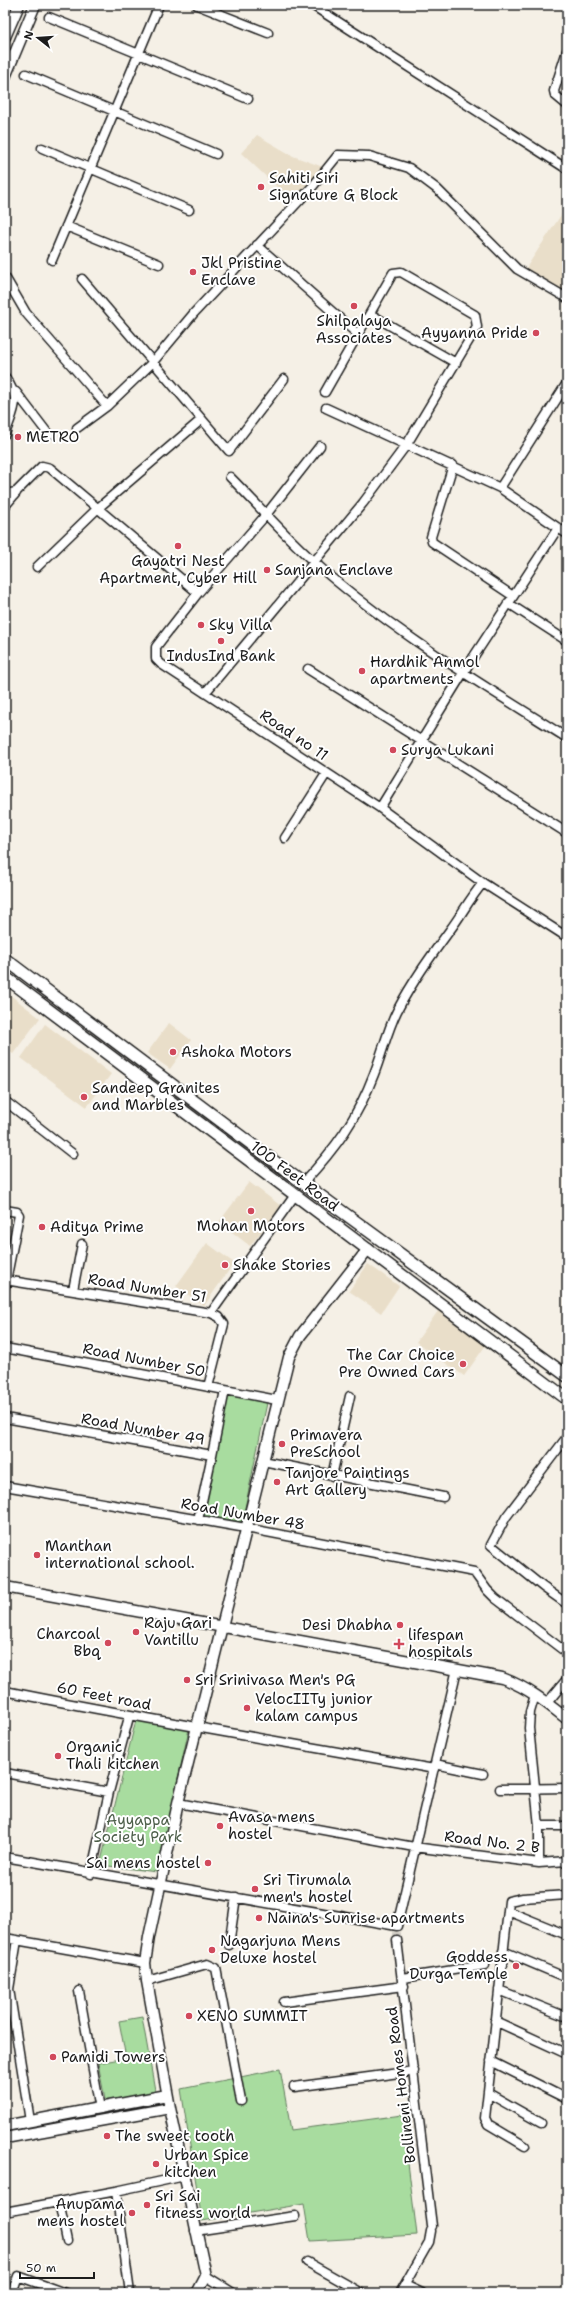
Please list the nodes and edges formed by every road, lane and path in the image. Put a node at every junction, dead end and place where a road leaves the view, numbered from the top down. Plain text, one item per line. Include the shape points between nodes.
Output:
1 (19, 5) edge
2 (35, 5) edge
3 (159, 5) edge
4 (197, 5) edge
5 (312, 5) edge
6 (49, 17) dead end
7 (268, 33) dead end
8 (5, 37) edge
9 (567, 51) edge
10 (138, 54) junction
11 (26, 74) dead end
12 (5, 77) edge
13 (248, 99) dead end
14 (567, 105) edge
15 (114, 112) junction
16 (42, 148) dead end
17 (216, 154) dead end
18 (90, 168) junction
19 (567, 169) edge
20 (189, 210) dead end
21 (66, 226) junction
22 (257, 245) junction
23 (52, 260) dead end
24 (159, 264) dead end
25 (5, 277) edge
26 (82, 279) dead end
27 (567, 298) edge
28 (370, 314) junction
29 (354, 330) dead end
30 (153, 362) junction
31 (456, 363) junction
32 (5, 377) edge
33 (284, 379) dead end
34 (566, 388) edge
35 (14, 390) junction
36 (325, 392) dead end
37 (107, 406) junction
38 (326, 408) dead end
39 (201, 420) junction
40 (77, 428) dead end
41 (5, 434) edge
42 (49, 435) dead end
43 (407, 444) junction
44 (320, 446) dead end
45 (453, 465) junction
46 (230, 477) dead end
47 (500, 488) junction
48 (16, 492) junction
49 (5, 494) edge
50 (5, 506) edge
51 (97, 509) junction
52 (265, 516) junction
53 (558, 528) junction
54 (567, 534) edge
55 (314, 562) junction
56 (38, 567) dead end
57 (198, 594) junction
58 (510, 600) junction
59 (567, 641) edge
60 (308, 669) dead end
61 (463, 673) junction
62 (205, 693) junction
63 (567, 738) edge
64 (422, 741) junction
65 (326, 774) junction
66 (380, 808) junction
67 (567, 833) edge
68 (285, 838) dead end
69 (483, 883) junction
70 (566, 935) edge
71 (5, 959) edge
72 (6, 979) edge
73 (5, 1101) edge
74 (73, 1154) dead end
75 (303, 1183) junction
76 (295, 1195) junction
77 (5, 1210) edge
78 (82, 1244) dead end
79 (368, 1249) junction
80 (5, 1282) edge
81 (73, 1290) junction
82 (211, 1313) junction
83 (5, 1348) edge
84 (567, 1376) edge
85 (208, 1387) junction
86 (226, 1390) junction
87 (350, 1396) dead end
88 (567, 1399) edge
89 (277, 1400) junction
90 (5, 1418) edge
91 (567, 1437) edge
92 (212, 1455) junction
93 (263, 1461) junction
94 (332, 1476) junction
95 (5, 1486) edge
96 (443, 1497) dead end
97 (198, 1520) junction
98 (246, 1528) junction
99 (5, 1587) edge
100 (567, 1604) edge
101 (223, 1627) junction
102 (567, 1653) edge
103 (457, 1669) junction
104 (567, 1679) edge
105 (5, 1691) edge
106 (535, 1695) junction
107 (548, 1703) junction
108 (129, 1717) junction
109 (567, 1719) edge
110 (198, 1727) junction
111 (435, 1767) junction
112 (5, 1773) edge
113 (483, 1774) dead end
114 (567, 1788) edge
115 (500, 1789) dead end
116 (536, 1790) junction
117 (109, 1792) junction
118 (178, 1803) junction
119 (539, 1826) junction
120 (567, 1826) edge
121 (414, 1847) junction
122 (5, 1857) edge
123 (567, 1861) edge
124 (539, 1863) junction
125 (91, 1874) junction
126 (161, 1883) junction
127 (567, 1895) edge
128 (236, 1897) junction
129 (508, 1911) junction
130 (567, 1935) edge
131 (5, 1938) edge
132 (17, 1940) junction
133 (397, 1940) tunnel mouth
134 (229, 1945) dead end
135 (503, 1951) junction
136 (146, 1963) junction
137 (485, 1965) dead end
138 (567, 1978) edge
139 (147, 1981) junction
140 (403, 1982) junction
141 (499, 1990) junction
142 (78, 1991) dead end
143 (284, 2002) dead end
144 (567, 2017) edge
145 (495, 2021) junction
146 (567, 2054) edge
147 (491, 2060) junction
148 (414, 2071) junction
149 (294, 2087) dead end
150 (488, 2093) junction
151 (167, 2095) junction
152 (564, 2098) dead end
153 (241, 2101) dead end
154 (170, 2108) junction
155 (100, 2109) junction
156 (30, 2121) junction
157 (541, 2123) dead end
158 (5, 2126) edge
159 (5, 2138) edge
160 (525, 2146) dead end
161 (185, 2176) junction
162 (116, 2192) junction
163 (60, 2202) junction
164 (5, 2212) edge
165 (295, 2216) dead end
166 (195, 2231) junction
167 (67, 2241) dead end
168 (308, 2262) dead end
169 (206, 2276) junction
170 (405, 2285) junction
171 (12, 2293) edge
172 (65, 2293) edge
173 (130, 2293) edge
174 (197, 2293) edge
175 (233, 2293) edge
176 (362, 2293) edge
177 (400, 2293) edge
178 (422, 2293) edge

1 - 8 street
2 - 12 street
3 - 10 street
4 - 7 street
5 - 19 street
6 - 10 street
9 - 14 street via 554,91
10 - 13 street
10 - 15 street
11 - 15 street
15 - 17 street
15 - 18 street
16 - 18 street
18 - 20 street
18 - 21 street
21 - 23 street
21 - 24 street
22 - 27 street via 313,186 338,155 369,156 409,168 437,189 517,269
22 - 29 street
22 - 30 street
25 - 37 street via 26,313
26 - 30 street
28 - 31 street
28 - 31 street via 393,273 401,272 475,315 477,327
28 - 36 street
30 - 37 street
30 - 39 street
31 - 43 street
32 - 35 street
33 - 39 street via 229,451
34 - 47 street
35 - 41 street via 14,408
35 - 42 street
37 - 40 street
38 - 43 street
39 - 51 street
43 - 45 street
43 - 55 street
44 - 52 street, Road no 11
45 - 47 street
45 - 58 street via 432,530 432,542
46 - 52 street
47 - 53 street
48 - 49 street
48 - 50 street
48 - 51 street via 42,466 46,466
51 - 56 street
51 - 57 street
52 - 55 street
52 - 57 street, Road no 11
53 - 54 street
53 - 58 street
55 - 61 street via 375,612
55 - 62 street
57 - 62 street, Road no 11 via 156,647 155,653 161,664
58 - 59 street
58 - 61 street
60 - 64 street
61 - 63 street
61 - 64 street
62 - 65 street, Road no 11
64 - 66 street
64 - 67 street
65 - 66 street, Road no 11
65 - 68 street
66 - 69 street, Road no 11
69 - 70 street, Road no 11
69 - 75 street via 469,899 420,971 396,1013 374,1076 351,1125 330,1154
71 - 75 main road, 100 Feet Road
72 - 76 main road, 100 Feet Road
73 - 74 street
75 - 84 main road, 100 Feet Road
76 - 79 main road, 100 Feet Road
76 - 82 street, Road Number 51
77 - 80 street, Road Number 51 via 17,1212 19,1215
78 - 81 street
79 - 88 main road, 100 Feet Road
79 - 89 street via 294,1346
80 - 81 street, Road Number 51
81 - 82 street, Road Number 51
82 - 85 street via 219,1317 224,1324
83 - 85 street, Road Number 50
85 - 86 street, Road Number 50
86 - 89 street, Road Number 50
86 - 92 street
87 - 94 street
89 - 93 street
90 - 92 street, Road Number 49
91 - 100 street via 506,1517 492,1545
92 - 97 street, Road Number 49
93 - 94 street
93 - 98 street
94 - 96 street
95 - 97 street, Road Number 48
97 - 98 street, Road Number 48
98 - 101 street
98 - 102 street, Road Number 48 via 474,1572 495,1598
99 - 101 street
101 - 103 street via 378,1657
101 - 110 street
103 - 106 street via 502,1678
103 - 111 street
104 - 107 street
105 - 108 street, 60 Feet road
106 - 107 street
106 - 116 street via 529,1728
107 - 109 street
108 - 110 street, 60 Feet road
108 - 117 street
110 - 111 street, 60 Feet road
110 - 118 street
111 - 113 street, 60 Feet road
111 - 121 street
112 - 117 street
114 - 116 street
115 - 116 street
116 - 119 street
117 - 125 street
118 - 121 street, Road No. 2 B
118 - 126 street
119 - 120 street
119 - 124 street
121 - 124 street, Road No. 2 B
121 - 128 street via 398,1926
122 - 125 street
123 - 124 street, Road No. 2 B
125 - 126 street
126 - 128 street
126 - 136 street via 148,1937
127 - 129 street via 509,1901
128 - 134 street
129 - 130 street
129 - 135 street
131 - 132 street
132 - 136 street
132 - 156 street via 8,1989
133 - 140 street, Bollineni Homes Road
135 - 138 street
135 - 141 street
136 - 139 street
137 - 140 street
139 - 151 street
139 - 153 street via 207,1964 216,1968
140 - 143 street
140 - 148 street, Bollineni Homes Road
141 - 144 street
141 - 145 street
142 - 155 street
145 - 146 street
145 - 147 street
147 - 150 street
147 - 152 street
148 - 149 street
148 - 170 street, Bollineni Homes Road via 431,2228 428,2242
150 - 157 street
150 - 160 street via 486,2122
151 - 154 street
151 - 155 street
154 - 159 street
154 - 161 street
155 - 156 street
156 - 158 street
161 - 162 street
161 - 166 street
162 - 163 street
162 - 173 street
163 - 164 street
163 - 167 street
165 - 166 street
166 - 169 street
168 - 176 street
169 - 174 street
169 - 175 street
170 - 177 street
170 - 178 street
171 - 172 street via 18,2276

